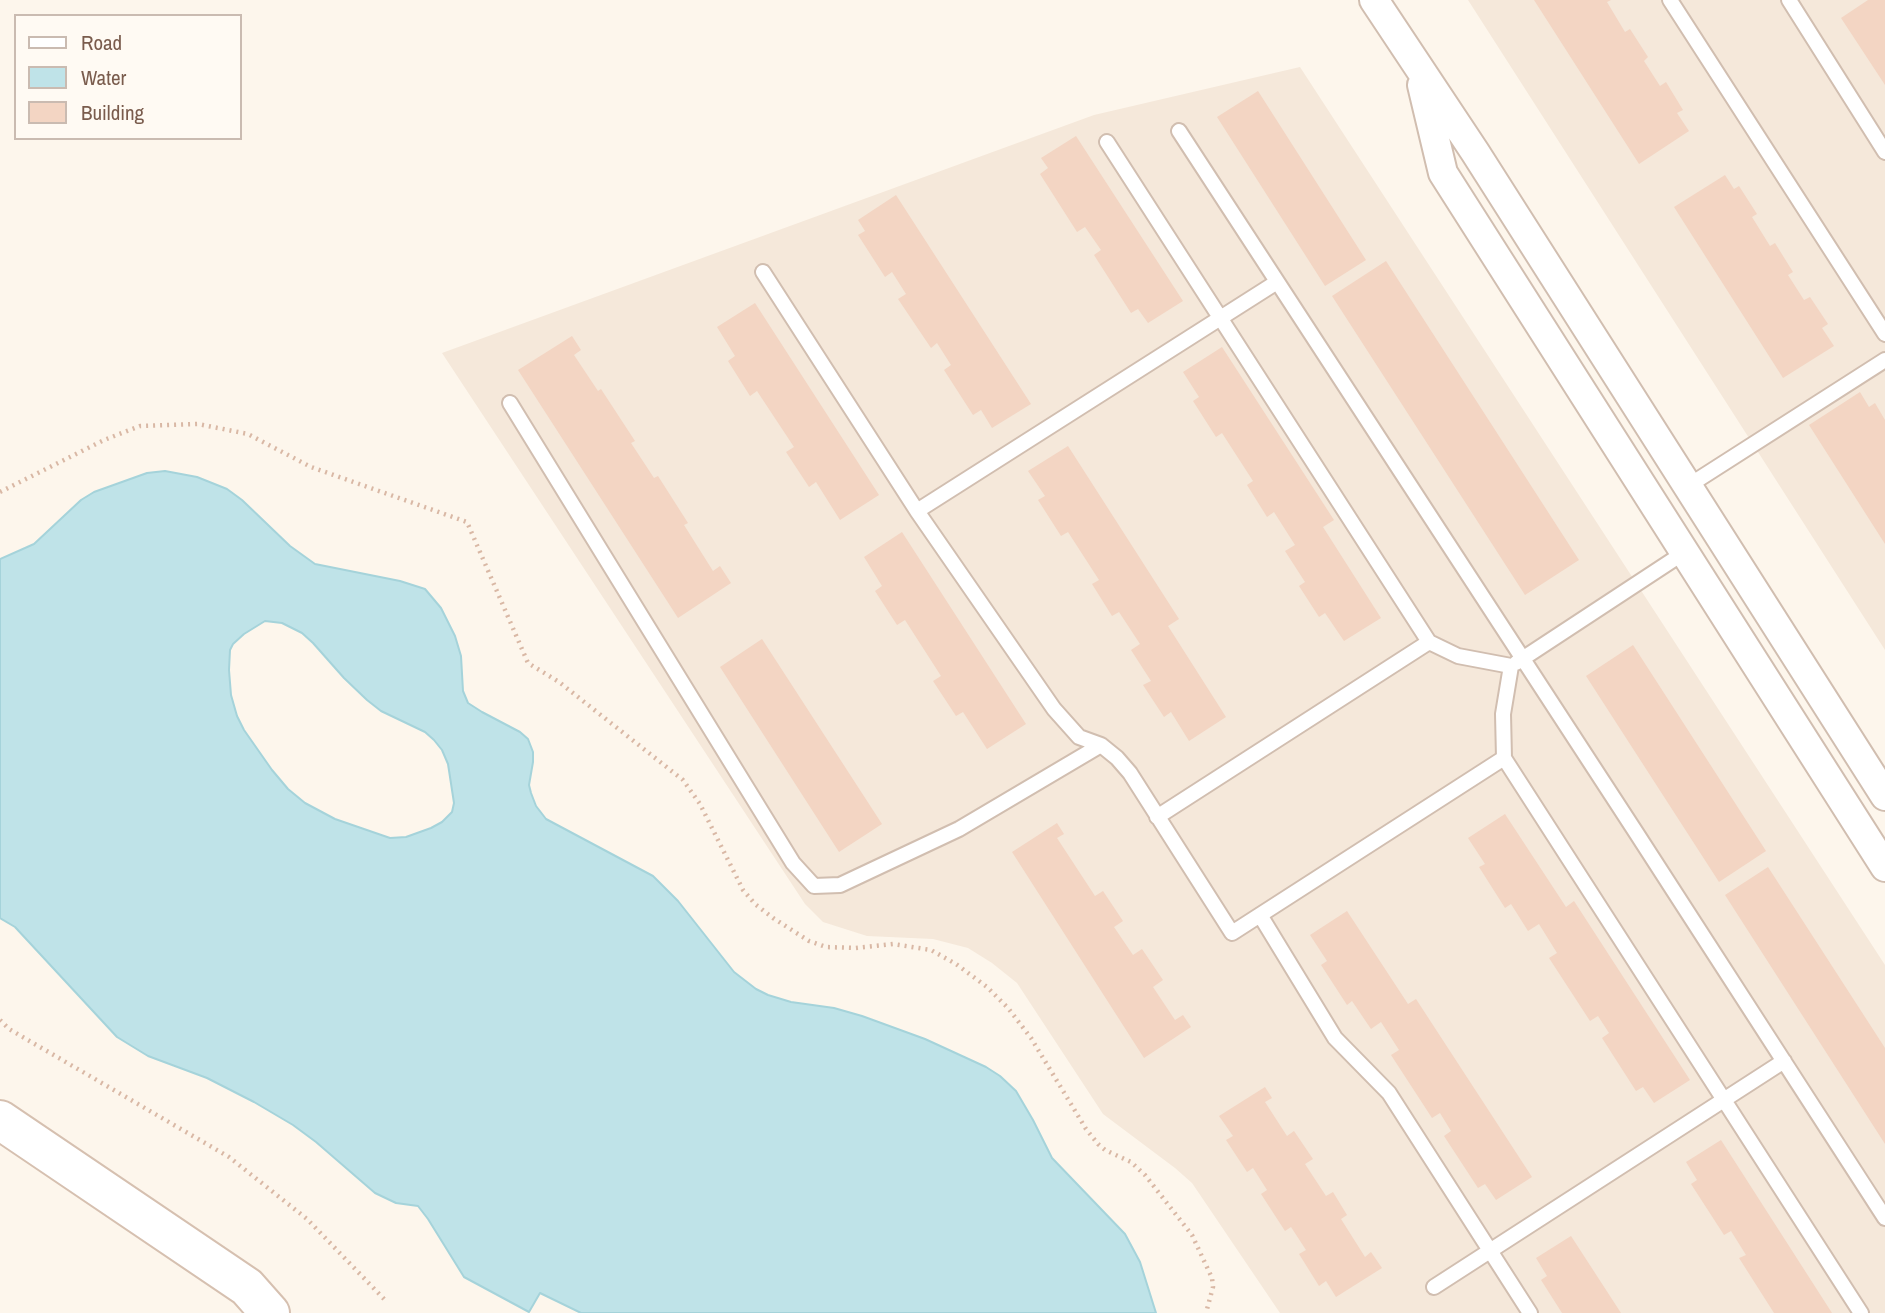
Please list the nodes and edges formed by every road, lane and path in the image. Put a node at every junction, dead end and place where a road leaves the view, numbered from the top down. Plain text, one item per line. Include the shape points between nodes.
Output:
1 (1374, 0) edge
2 (1670, 0) edge
3 (1789, 0) edge
4 (1418, 69) junction
5 (1179, 131) dead end
6 (1107, 142) dead end
7 (1885, 152) edge
8 (763, 272) dead end
9 (1277, 282) junction
10 (1221, 318) junction
11 (1885, 334) edge
12 (1885, 360) edge
13 (510, 403) dead end
14 (1688, 486) junction
15 (0, 492) edge
16 (916, 511) junction
17 (1685, 552) junction
18 (1429, 642) junction
19 (1517, 662) junction
20 (1101, 745) junction
21 (1504, 758) junction
22 (1885, 796) edge
23 (1157, 817) junction
24 (1885, 867) edge
25 (1260, 915) junction
26 (0, 1020) edge
27 (1784, 1061) junction
28 (1724, 1100) junction
29 (0, 1120) edge
30 (1885, 1218) edge
31 (1490, 1251) junction
32 (1434, 1287) dead end
33 (385, 1300) dead end
34 (270, 1313) edge
35 (1206, 1313) edge
36 (1530, 1313) edge
37 (1861, 1313) edge

1 - 4 street
2 - 11 lane
3 - 7 lane
4 - 14 street
4 - 17 street via 1443,173
5 - 9 lane
6 - 10 lane
8 - 16 lane
9 - 10 lane
9 - 19 lane
10 - 16 lane
10 - 18 lane
12 - 14 lane
13 - 20 lane via 793,863 814,886 840,885 959,829
14 - 22 street
15 - 35 path via 140,426 198,424 248,434 312,467 467,522 528,663 559,682 683,780 754,904 809,941 826,947 893,944 931,950 987,987 1007,1007 1098,1144 1145,1174 1192,1235 1212,1278
16 - 20 lane via 1054,709 1079,737
17 - 19 lane
17 - 24 street
18 - 19 lane via 1458,656
18 - 23 lane
19 - 21 lane via 1503,714
19 - 27 lane
20 - 23 lane via 1130,773
21 - 25 lane
21 - 28 lane
23 - 25 lane via 1232,933
25 - 31 lane via 1335,1038 1389,1093
26 - 33 path via 229,1157 307,1219
27 - 28 lane
27 - 30 lane
28 - 31 lane
28 - 37 lane
29 - 34 street via 247,1287
31 - 32 lane
31 - 36 lane

